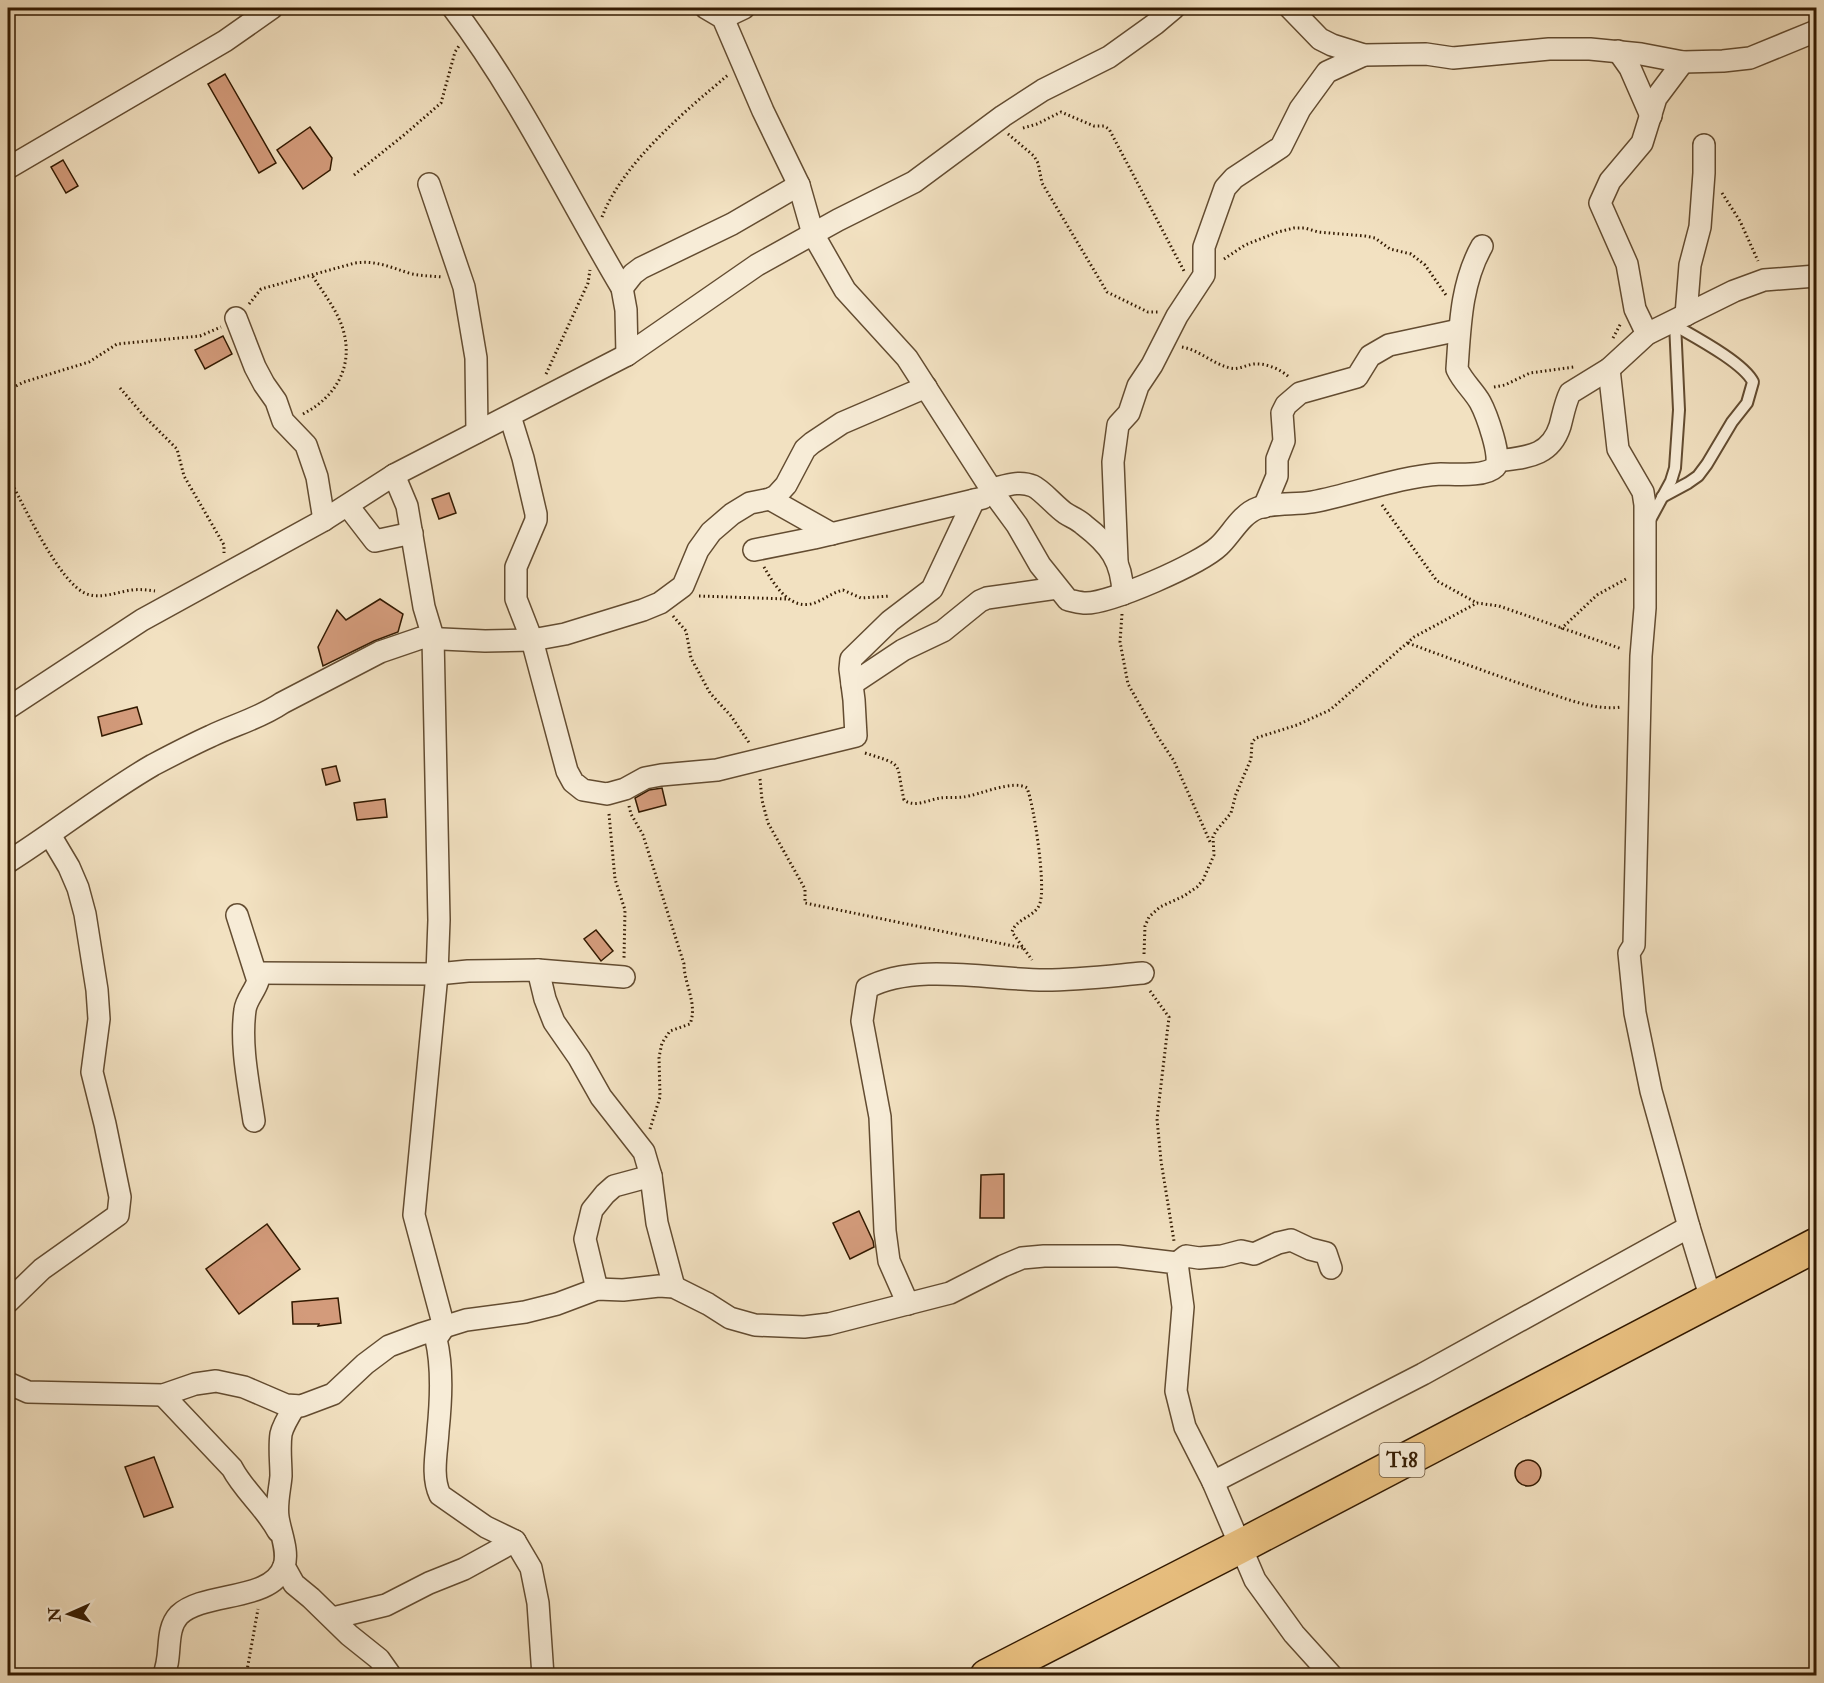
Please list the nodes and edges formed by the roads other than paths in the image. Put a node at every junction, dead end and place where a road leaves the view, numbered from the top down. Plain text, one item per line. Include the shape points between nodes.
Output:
1 (273, 8) edge
2 (453, 8) edge
3 (474, 8) edge
4 (744, 8) edge
5 (1174, 8) edge
6 (1290, 8) edge
7 (714, 13) edge
8 (470, 30) junction
9 (1816, 31) edge
10 (1618, 51) junction
11 (1364, 55) junction
12 (1683, 62) junction
13 (1651, 116) junction
14 (1704, 145) dead end
15 (8, 168) edge
16 (429, 184) dead end
17 (799, 185) junction
18 (813, 234) junction
19 (1482, 246) dead end
20 (1816, 276) edge
21 (621, 288) junction
22 (236, 318) dead end
23 (1679, 321) junction
24 (1460, 324) junction
25 (1647, 334) junction
26 (627, 355) junction
27 (1609, 369) junction
28 (926, 387) junction
29 (510, 416) junction
30 (477, 432) junction
31 (1498, 461) junction
32 (394, 475) junction
33 (987, 494) junction
34 (1662, 497) junction
35 (770, 499) junction
36 (348, 506) junction
37 (1264, 507) junction
38 (324, 520) junction
39 (1645, 528) junction
40 (412, 533) junction
41 (832, 534) junction
42 (754, 550) road end
43 (1118, 561) junction
44 (1057, 588) junction
45 (1123, 594) junction
46 (433, 637) junction
47 (532, 640) junction
48 (852, 684) junction
49 (8, 708) edge
50 (50, 835) junction
51 (8, 862) edge
52 (237, 915) dead end
53 (538, 970) junction
54 (256, 973) junction
55 (1143, 973) road end
56 (437, 974) junction
57 (624, 977) road end
58 (254, 1121) dead end
59 (651, 1176) junction
60 (1689, 1227) junction
61 (1816, 1245) edge
62 (1177, 1263) junction
63 (1330, 1268) dead end
64 (674, 1287) junction
65 (597, 1289) junction
66 (1711, 1299) junction
67 (8, 1302) edge
68 (908, 1304) junction
69 (444, 1327) junction
70 (8, 1383) edge
71 (163, 1395) junction
72 (295, 1406) junction
73 (1213, 1482) junction
74 (282, 1539) junction
75 (515, 1541) junction
76 (1239, 1546) junction
77 (284, 1566) junction
78 (333, 1618) junction
79 (164, 1676) edge
80 (391, 1676) edge
81 (543, 1676) edge
82 (987, 1676) edge
83 (1332, 1676) edge

1 - 15 street via 225,42
2 - 8 street
3 - 8 street
4 - 7 street
5 - 18 street via 1109,57 1043,90 914,182
6 - 11 street via 1320,39
7 - 17 street via 743,63
8 - 21 street via 532,128
9 - 12 street via 1750,58
10 - 11 street via 1549,49 1453,58 1426,54
10 - 12 street
10 - 13 street via 1630,68
11 - 43 street via 1328,72 1300,109 1281,147 1228,184 1204,247 1196,287 1138,386 1129,412 1118,425 1113,462
12 - 13 street via 1656,98
13 - 25 street via 1642,143 1610,181 1600,203 1627,264 1635,309
14 - 23 street via 1700,227
16 - 30 street via 464,287 476,358
17 - 18 street
17 - 21 street via 732,224 641,268
18 - 26 street via 757,265
18 - 28 street via 845,290 907,358
19 - 24 street via 1465,286
20 - 23 street via 1764,280 1734,291
21 - 26 street via 626,310
22 - 38 street via 255,367 281,416 306,445 317,477
23 - 25 street
23 - 34 lane via 1677,448 1671,481
23 - 34 lane via 1741,367 1753,382 1747,403 1698,476
24 - 31 street via 1457,369 1480,402
24 - 37 street via 1389,345 1370,356 1357,377 1292,398 1282,413 1284,441 1276,459 1277,476
25 - 27 street
26 - 29 street
27 - 31 street via 1569,395 1559,429 1548,447 1526,457
27 - 39 street via 1618,449 1643,492
28 - 33 street
28 - 35 street via 842,423 812,443 781,492
29 - 30 street
29 - 47 street via 536,514 515,571 517,606
30 - 32 street
31 - 37 street via 1493,468 1476,474 1414,477 1316,502
32 - 36 street
32 - 40 street via 407,506
33 - 41 street
33 - 43 street via 1018,483 1034,486 1067,515 1083,523
33 - 44 street via 1017,525
33 - 48 street via 936,583 851,659
34 - 39 lane
35 - 41 street
35 - 47 street via 750,503 711,532 682,586 664,600 565,634
36 - 38 street
36 - 40 street via 375,541
37 - 45 street via 1248,514 1203,559
38 - 49 street via 142,620
39 - 60 street via 1634,945 1629,953 1635,1013 1652,1091
40 - 46 street via 424,608
41 - 42 street
43 - 45 street
44 - 45 street via 1068,600 1086,603
44 - 48 street via 980,601 943,631 895,655
46 - 47 street
46 - 50 street via 380,652 270,711 210,736 104,796
46 - 56 street
47 - 48 street via 567,771 583,790 616,792 661,774 717,770 854,737
50 - 51 street
50 - 67 street via 69,867 85,914 99,1019 92,1072 120,1207 118,1215 42,1269
52 - 54 street
53 - 56 street
53 - 57 street
53 - 59 street via 554,1022 601,1097 644,1152
54 - 56 street
54 - 58 street via 258,981 245,1007 243,1029
55 - 68 street via 1046,980 945,975 881,980 867,987 862,1021 880,1117 885,1231 889,1261
56 - 69 street via 414,1215
59 - 64 street via 657,1223
59 - 65 street via 614,1186 592,1210 585,1239
60 - 66 street
60 - 73 street via 1423,1374
61 - 66 highway, T18
62 - 63 street via 1186,1256 1222,1256 1241,1251 1254,1254 1291,1240 1326,1253
62 - 68 street via 1118,1256 1022,1258 950,1293
62 - 73 street via 1183,1307 1176,1391 1185,1427
64 - 65 street
64 - 68 street via 730,1318 754,1325 829,1324
65 - 69 street via 557,1304
66 - 76 highway, T18
69 - 72 street via 388,1346 333,1394
69 - 75 street via 436,1339 440,1354 437,1488 440,1495 486,1527
70 - 71 street via 28,1392
71 - 72 street via 216,1381
71 - 74 street via 232,1468 266,1511
72 - 74 street via 281,1433 278,1504
73 - 76 street
74 - 77 street
75 - 78 street via 386,1605
75 - 81 street via 536,1584
76 - 82 highway, T18
76 - 83 street via 1255,1580 1274,1607
77 - 78 street via 294,1584
77 - 79 street via 263,1586 189,1607 177,1617
78 - 80 street via 379,1659

